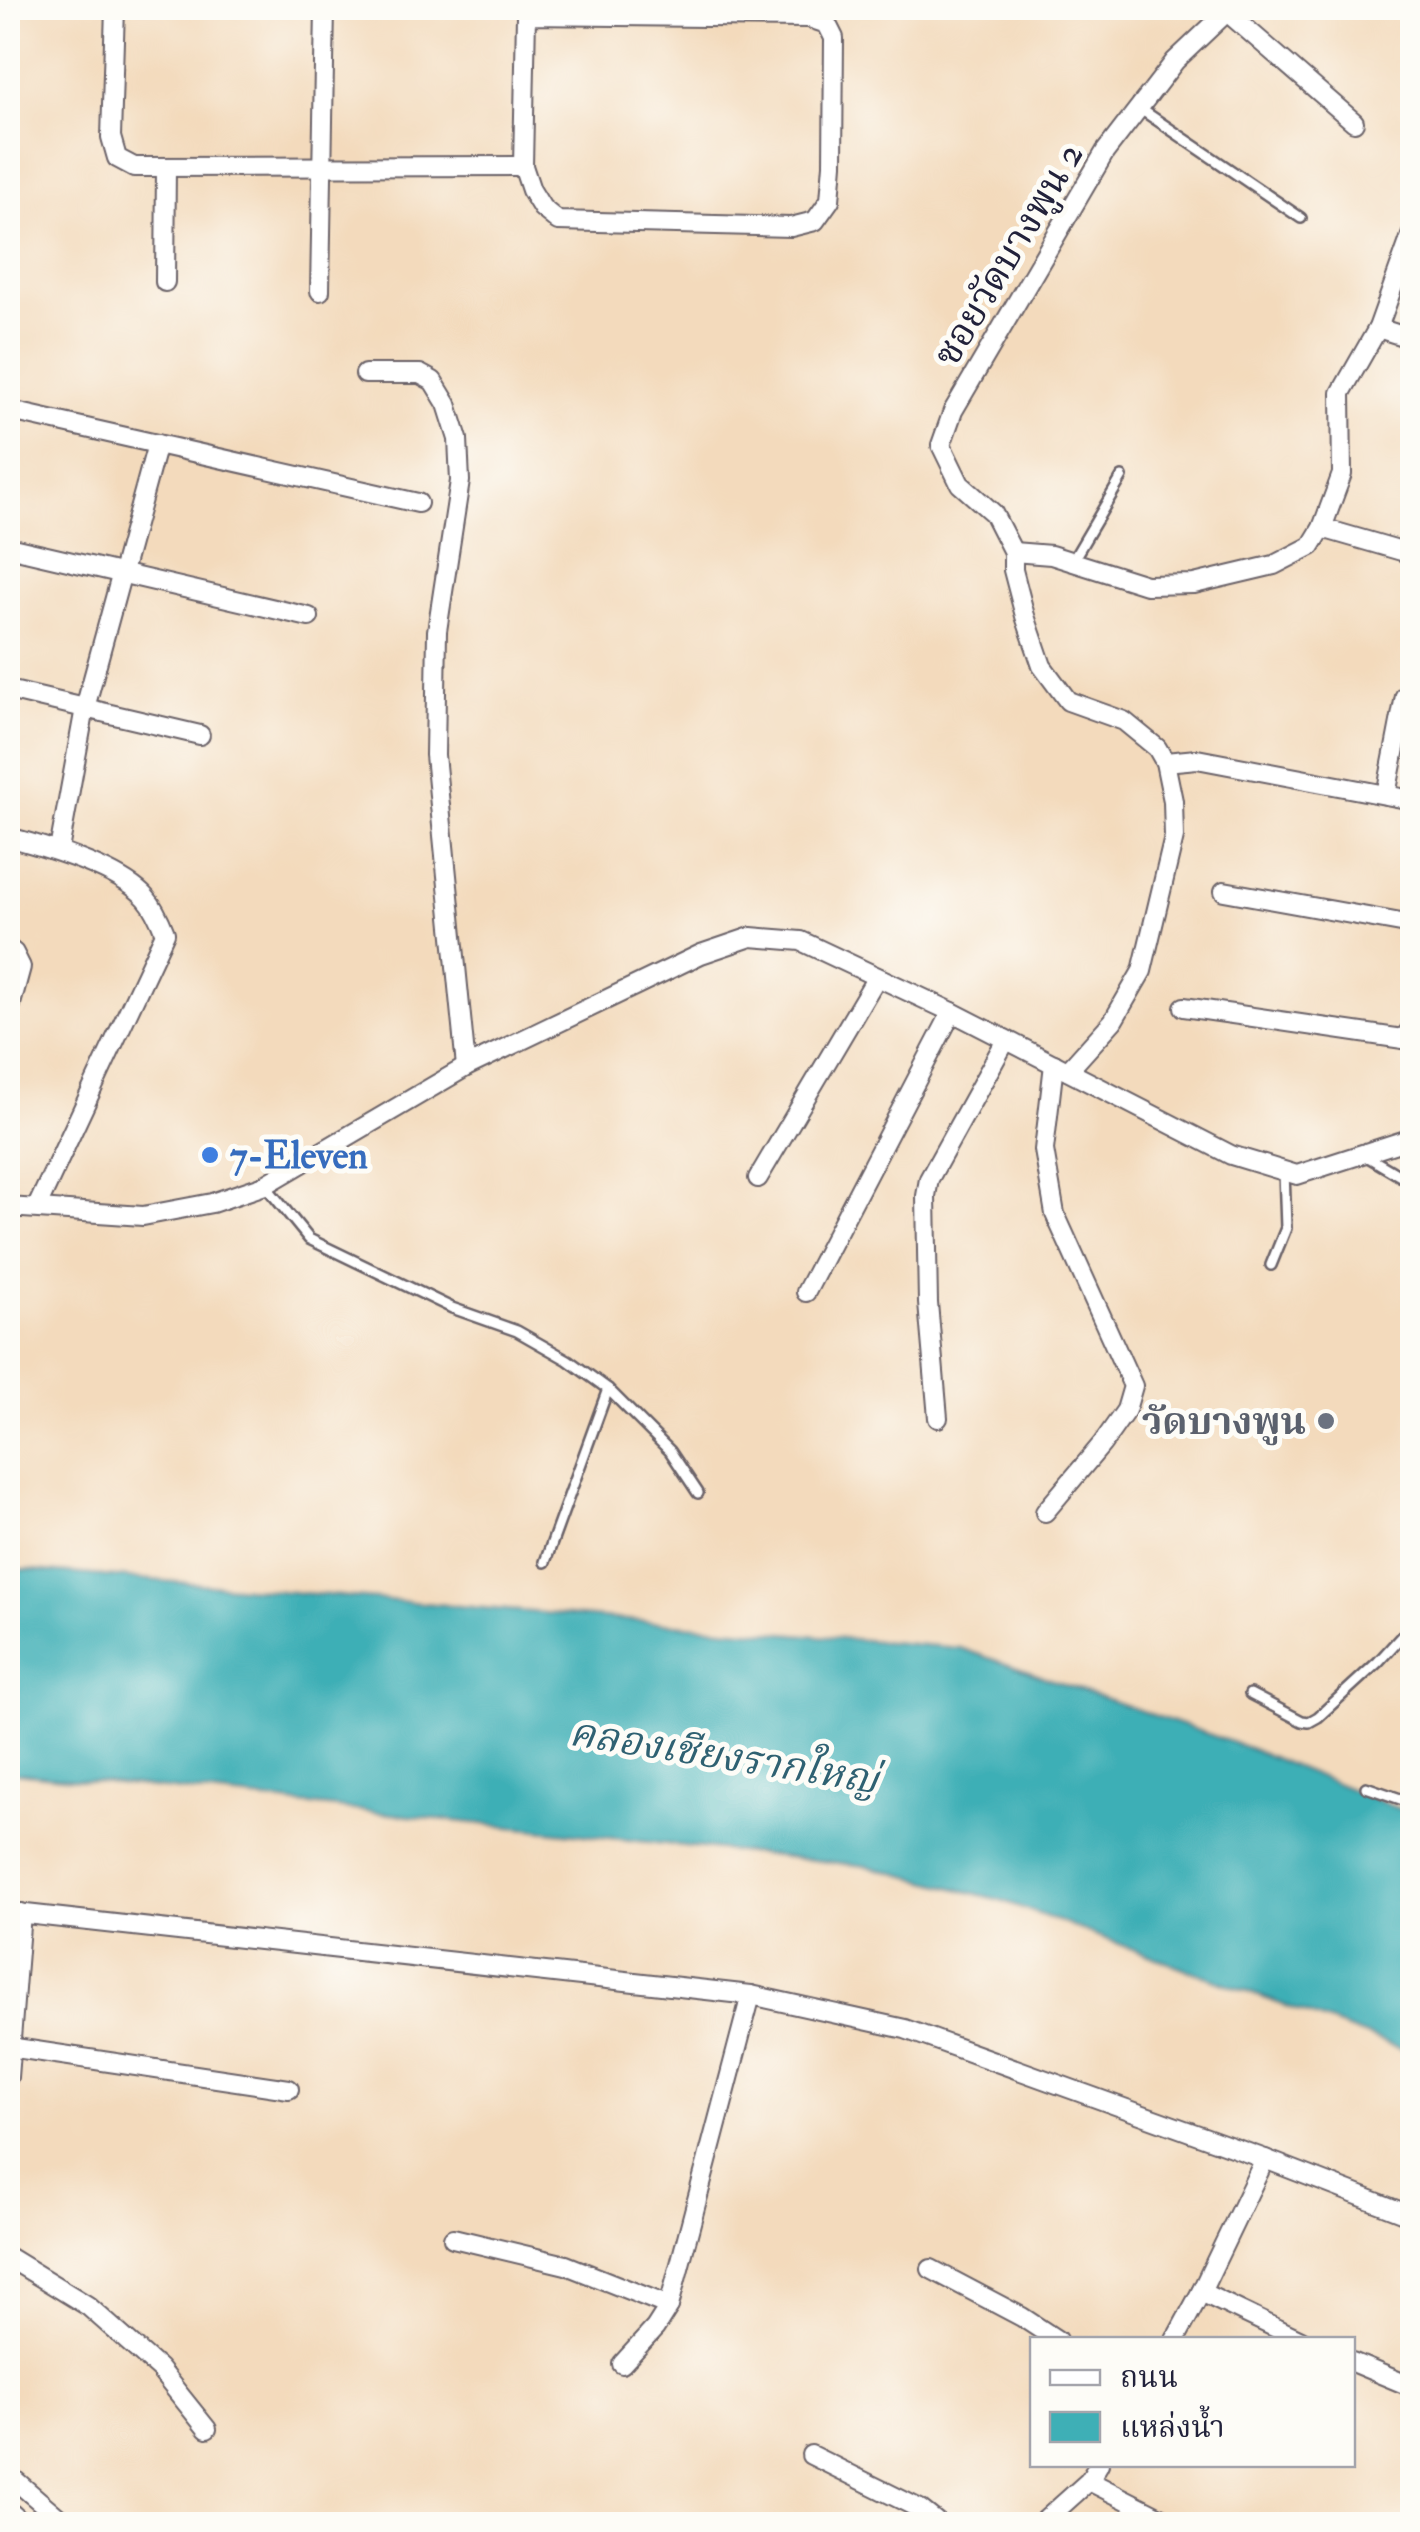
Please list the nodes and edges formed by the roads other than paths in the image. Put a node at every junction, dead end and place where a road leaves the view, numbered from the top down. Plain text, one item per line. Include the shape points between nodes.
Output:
1 (115, 8) edge
2 (325, 8) edge
3 (1229, 10) edge
4 (526, 11) edge
5 (1138, 108) junction
6 (1354, 122) dead end
7 (320, 165) junction
8 (166, 166) junction
9 (523, 166) junction
10 (1301, 218) dead end
11 (1412, 233) edge
12 (166, 282) dead end
13 (320, 292) dead end
14 (1378, 328) junction
15 (1412, 339) edge
16 (365, 374) dead end
17 (11, 411) dead end
18 (157, 444) junction
19 (1122, 477) dead end
20 (418, 503) dead end
21 (1322, 528) junction
22 (8, 547) edge
23 (1013, 552) junction
24 (1412, 554) edge
25 (1072, 562) junction
26 (123, 574) junction
27 (309, 616) dead end
28 (8, 690) edge
29 (1412, 693) edge
30 (85, 708) junction
31 (200, 735) dead end
32 (1165, 762) junction
33 (1386, 795) junction
34 (1412, 800) edge
35 (8, 837) edge
36 (59, 850) junction
37 (1224, 891) dead end
38 (1412, 924) edge
39 (8, 948) edge
40 (877, 977) junction
41 (1184, 1008) dead end
42 (952, 1012) junction
43 (8, 1015) edge
44 (1408, 1033) edge
45 (1006, 1040) junction
46 (466, 1067) junction
47 (1061, 1068) junction
48 (1412, 1138) edge
49 (1361, 1154) junction
50 (1284, 1170) junction
51 (758, 1178) dead end
52 (1412, 1183) edge
53 (264, 1186) junction
54 (8, 1207) edge
55 (37, 1208) junction
56 (1271, 1265) dead end
57 (806, 1292) dead end
58 (608, 1389) junction
59 (938, 1418) dead end
60 (698, 1492) dead end
61 (1045, 1512) dead end
62 (546, 1562) dead end
63 (1412, 1625) edge
64 (1250, 1694) dead end
65 (1366, 1787) dead end
66 (1412, 1803) edge
67 (14, 1912) edge
68 (751, 1995) junction
69 (9, 2047) edge
70 (8, 2077) edge
71 (289, 2089) dead end
72 (1265, 2159) junction
73 (1412, 2216) edge
74 (454, 2238) dead end
75 (8, 2257) edge
76 (931, 2269) dead end
77 (1200, 2292) junction
78 (669, 2306) junction
79 (1052, 2337) edge
80 (1177, 2337) edge
81 (1295, 2337) edge
82 (1355, 2363) edge
83 (622, 2364) dead end
84 (1412, 2386) edge
85 (207, 2429) dead end
86 (811, 2455) dead end
87 (1094, 2472) edge
88 (8, 2474) edge
89 (8, 2510) edge
90 (23, 2524) edge
91 (66, 2524) edge
92 (939, 2524) edge
93 (1041, 2524) edge
94 (1174, 2524) edge

1 - 8 street via 111,137 117,158 134,166
2 - 7 street
3 - 5 street, ซอยวัดบางพูน 2 via 1175,60
3 - 6 street
4 - 9 street
4 - 9 street via 809,18 827,24 834,38 832,164 830,200 815,221 791,227 558,220 542,208
5 - 10 lane
5 - 23 street, ซอยวัดบางพูน 2 via 1022,292 953,411 941,445 960,484 993,513
7 - 8 street
7 - 9 street
7 - 13 street
8 - 12 street
11 - 14 street
14 - 15 street
14 - 21 street via 1342,393 1342,474
16 - 46 street via 420,374 433,381 458,439 460,481 437,631 435,755
17 - 18 street
18 - 20 street
18 - 26 street
19 - 25 lane
21 - 24 street
21 - 25 street via 1311,546 1274,566 1194,584 1146,584
22 - 26 street
23 - 25 street
23 - 32 street, ซอยวัดบางพูน 2 via 1042,666 1068,701 1124,721
26 - 27 street
26 - 30 street
28 - 30 street
29 - 33 street via 1405,696
30 - 31 street
30 - 36 street
32 - 33 street via 1196,758
32 - 47 street via 1174,837 1142,971 1114,1021
33 - 34 street
35 - 36 street
36 - 55 street via 130,884 147,898 164,933
37 - 38 street
39 - 43 street via 21,967
40 - 42 street
40 - 46 street via 800,941 751,937 701,954
40 - 51 street
41 - 44 street
42 - 45 street
42 - 57 street
45 - 47 street
45 - 59 street via 926,1196
46 - 53 street
47 - 50 street via 1231,1156
47 - 61 street via 1044,1150 1055,1214 1133,1386 1126,1410
48 - 49 street
49 - 50 street via 1297,1175
49 - 52 lane
50 - 56 lane via 1286,1228
53 - 55 street via 143,1216
53 - 58 lane via 309,1239 452,1308 517,1331
54 - 55 street
58 - 60 lane via 670,1451
58 - 62 lane
63 - 64 lane via 1309,1722
65 - 66 lane
67 - 68 street
67 - 69 street
68 - 72 street via 906,2029
68 - 78 street
69 - 70 street
69 - 71 street
72 - 73 street
72 - 77 street
74 - 78 street via 566,2265
75 - 85 street via 88,2306 160,2369
76 - 79 street
77 - 80 street
77 - 81 street
78 - 83 street
82 - 84 street
86 - 92 street
87 - 93 street
87 - 94 street
88 - 91 street
89 - 90 street

